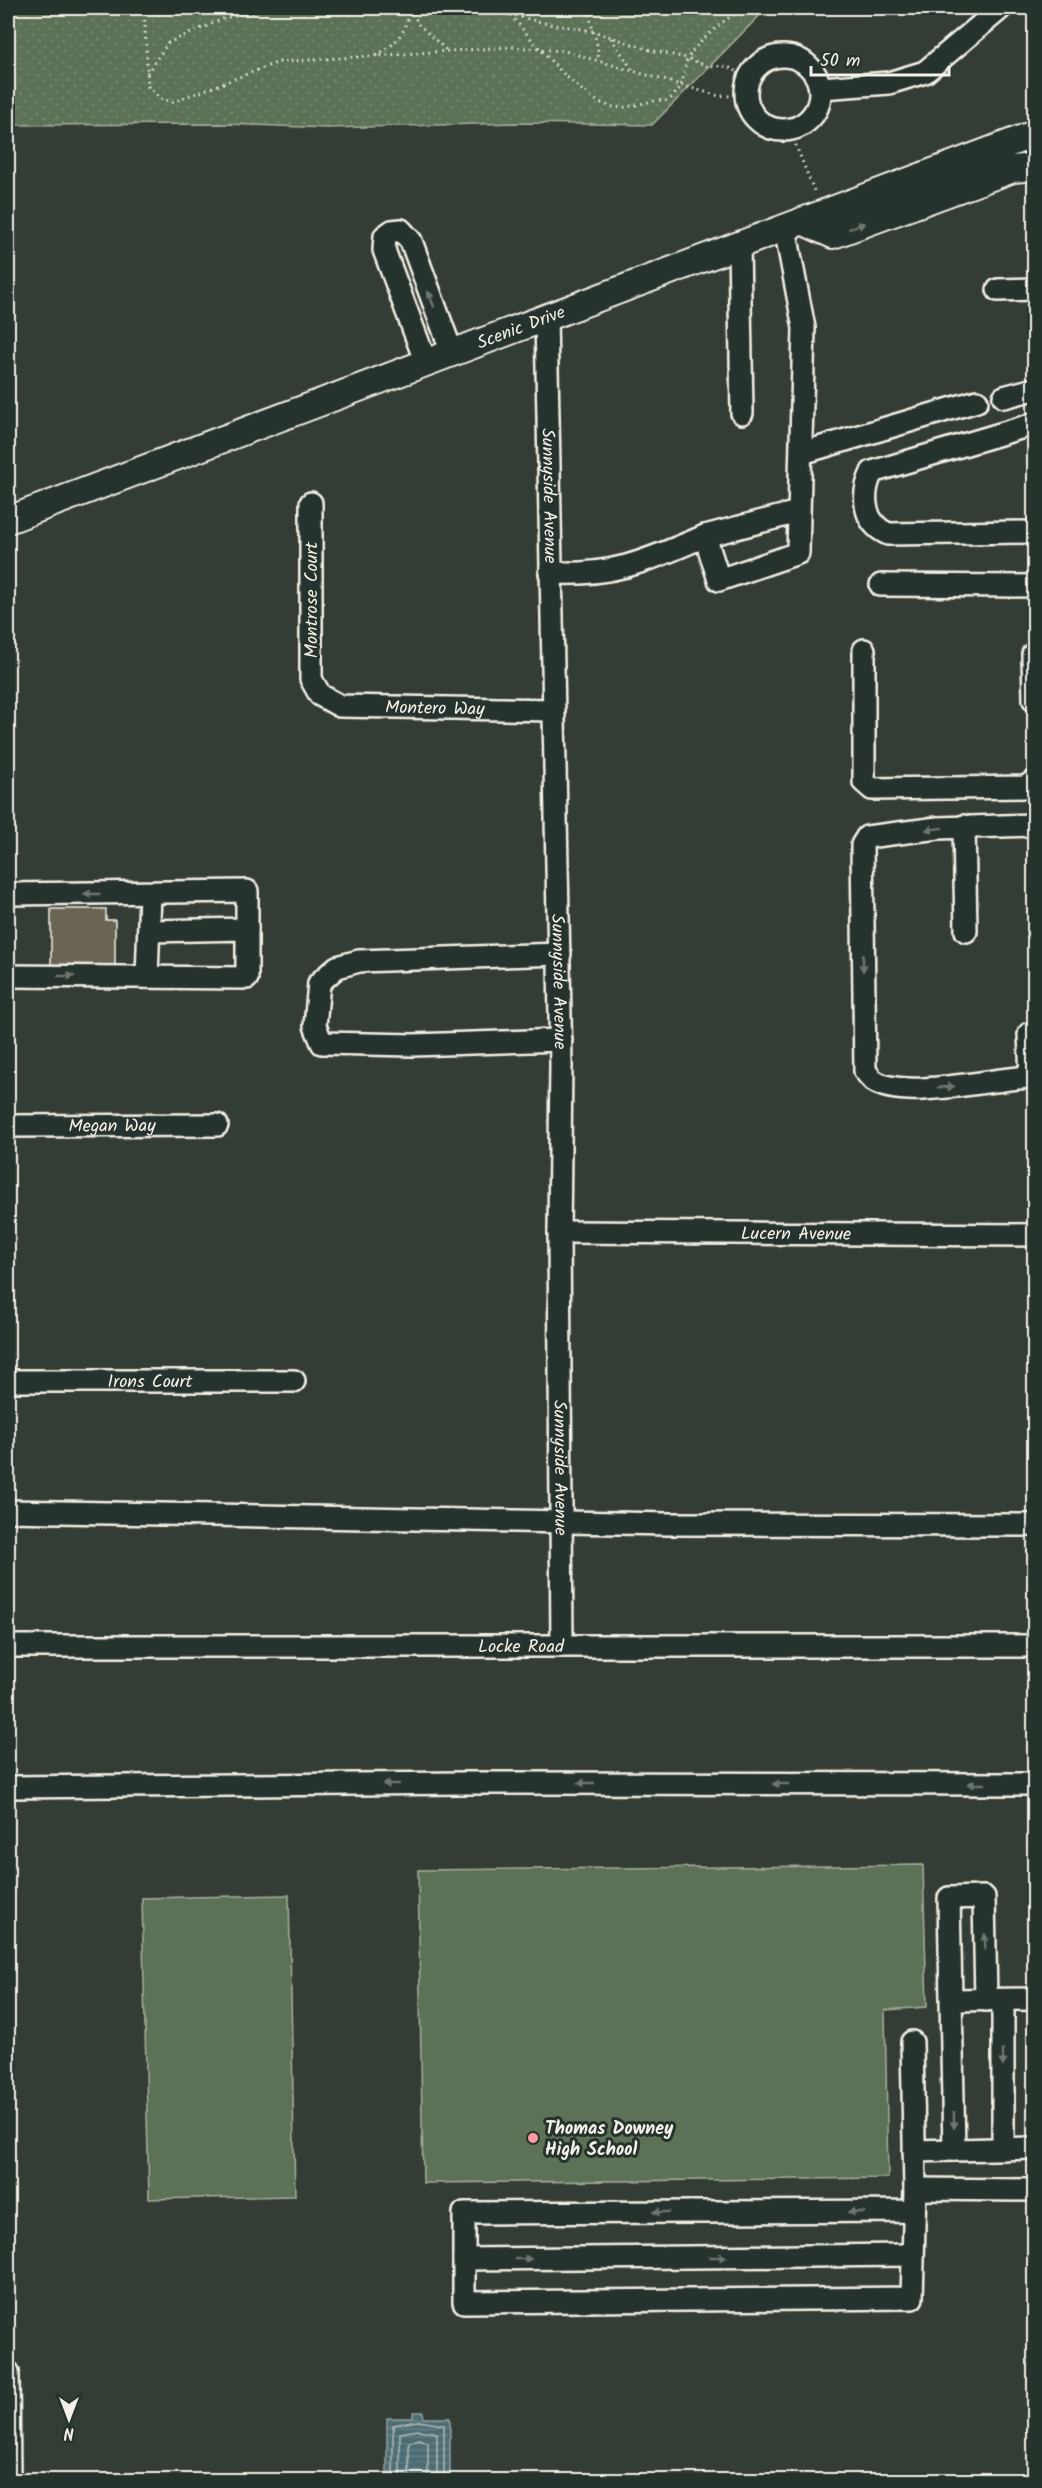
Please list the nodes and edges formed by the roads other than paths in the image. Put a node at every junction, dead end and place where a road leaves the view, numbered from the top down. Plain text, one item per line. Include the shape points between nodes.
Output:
1 (1001, 8) edge
2 (821, 87) junction
3 (1035, 134) edge
4 (1035, 167) edge
5 (804, 221) junction
6 (739, 245) junction
7 (1035, 289) edge
8 (998, 290) dead end
9 (546, 318) junction
10 (452, 353) junction
11 (426, 363) junction
12 (1035, 390) edge
13 (1004, 398) dead end
14 (977, 401) dead end
15 (742, 413) dead end
16 (1035, 424) edge
17 (802, 453) junction
18 (311, 503) dead end
19 (798, 512) junction
20 (8, 520) edge
21 (1035, 532) edge
22 (705, 536) junction
23 (550, 573) junction
24 (881, 585) dead end
25 (1035, 586) edge
26 (864, 650) dead end
27 (1033, 654) dead end
28 (320, 695) joint
29 (1035, 700) edge
30 (552, 710) junction
31 (1035, 781) edge
32 (1035, 825) edge
33 (964, 826) junction
34 (150, 893) junction
35 (8, 894) edge
36 (247, 929) junction
37 (966, 931) dead end
38 (149, 932) junction
39 (560, 954) junction
40 (8, 976) edge
41 (147, 977) junction
42 (1029, 1034) dead end
43 (561, 1040) junction
44 (1033, 1077) edge
45 (217, 1125) dead end
46 (8, 1126) edge
47 (559, 1232) junction
48 (1035, 1235) edge
49 (294, 1381) dead end
50 (8, 1382) edge
51 (8, 1511) edge
52 (561, 1521) junction
53 (1035, 1526) edge
54 (8, 1646) edge
55 (562, 1646) junction
56 (1035, 1646) edge
57 (1035, 1784) edge
58 (8, 1787) edge
59 (1035, 1999) edge
60 (952, 2000) junction
61 (994, 2000) junction
62 (912, 2042) dead end
63 (1035, 2148) edge
64 (1003, 2149) junction
65 (954, 2150) junction
66 (914, 2151) junction
67 (915, 2189) junction
68 (1035, 2190) edge
69 (914, 2211) junction
70 (913, 2254) junction
71 (464, 2259) junction
72 (8, 2372) edge
73 (9, 2481) edge

1 - 2 street via 925,72 889,83
2 - 2 street via 809,66 784,57 769,59 757,65 746,86 751,114 764,125 789,128 811,118
3 - 5 main road, Scenic Drive
5 -> 4 main road via 833,235 1013,169
5 - 6 main road, Scenic Drive
5 - 17 street
6 - 9 main road, Scenic Drive
6 - 15 street
7 - 8 street
9 - 10 main road, Scenic Drive
9 - 23 street, Sunnyside Avenue
10 - 11 main road, Scenic Drive
10 -> 11 street via 411,241 401,230 392,231 385,236 384,250
11 - 20 main road, Scenic Drive
12 - 13 street
14 - 17 street
16 - 21 street via 872,472 867,483 867,515 875,528 888,534
17 - 19 street
18 - 28 street, Montrose Court via 311,679
19 - 22 street
19 - 22 street via 798,553 719,580
22 - 23 street via 636,565 586,575
23 - 30 street, Sunnyside Avenue
24 - 25 street
26 - 31 street via 864,782 872,789 1026,787
27 - 29 street
28 - 30 street, Montero Way via 340,706
30 - 39 street, Sunnyside Avenue
32 - 33 street
33 - 37 street
33 -> 44 street via 867,837 862,845 865,1071 874,1081 890,1087 923,1088
34 -> 35 street
34 - 36 street via 247,891
34 - 38 street
36 - 38 street
36 - 41 street via 247,978
38 - 41 street
39 - 43 street, Sunnyside Avenue
39 - 43 street via 359,961 337,967 319,983 315,1026 322,1043 413,1046
40 -> 41 street
42 - 44 street
43 - 47 street, Sunnyside Avenue
45 - 46 street, Megan Way
47 - 48 street, Lucern Avenue
47 - 52 street, Sunnyside Avenue
49 - 50 street, Irons Court
51 - 52 street
52 - 53 street
52 - 55 street, Sunnyside Avenue
54 - 55 street, Locke Road
55 - 56 street, Locke Road
57 -> 58 street
59 - 61 street
60 - 61 street
61 -> 60 street via 984,1897 949,1898
60 -> 65 street
61 -> 64 street
62 - 66 street
63 - 64 street
64 - 65 street
65 - 66 street
66 - 67 street
67 - 68 street
67 - 69 street
69 - 70 street
69 -> 71 street via 464,2213
71 -> 70 street
70 - 71 street via 912,2298 888,2299 464,2302
72 - 73 street

